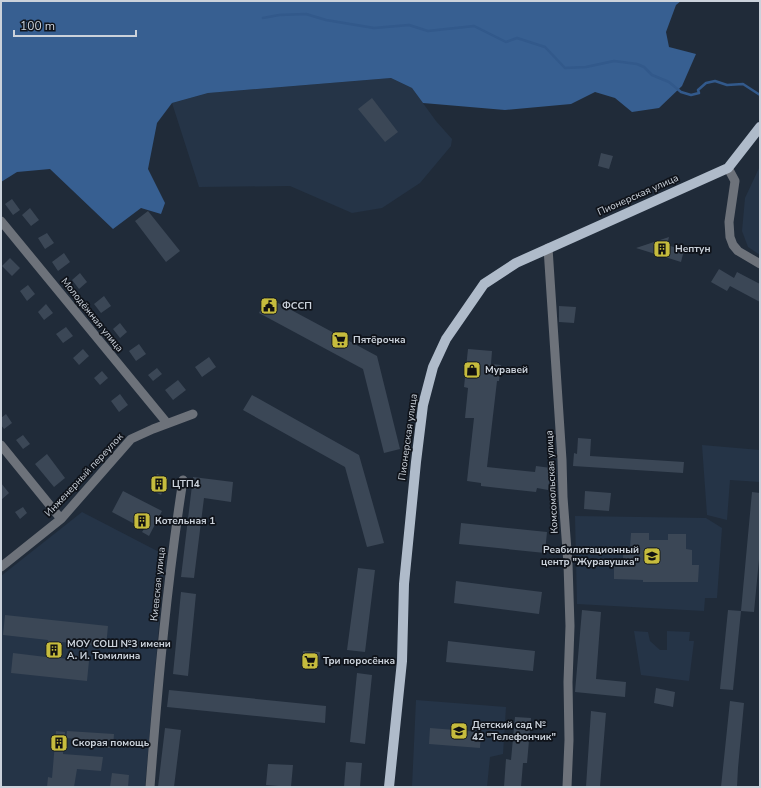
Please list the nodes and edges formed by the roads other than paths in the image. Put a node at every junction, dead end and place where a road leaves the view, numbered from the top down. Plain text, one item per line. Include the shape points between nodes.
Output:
1 (760, 127) edge
2 (728, 168) junction
3 (1, 221) edge
4 (548, 248) junction
5 (760, 264) edge
6 (193, 414) dead end
7 (167, 423) junction
8 (1, 444) edge
9 (183, 480) dead end
10 (60, 518) junction
11 (1, 567) edge
12 (150, 787) edge
13 (390, 787) edge
14 (567, 787) edge

1 - 2 main road, Пионерская улица
2 - 4 main road, Пионерская улица
2 - 5 street via 736,181 729,222 730,237 738,251
3 - 7 street, Молодёжная улица
4 - 13 main road, Пионерская улица via 516,263 484,284 446,339 433,367 423,405 416,462 404,584 402,661
4 - 14 street, Комсомольская улица via 568,564 570,626
6 - 7 street, Инженерный переулок
7 - 10 street, Инженерный переулок via 131,439
8 - 10 street
9 - 12 street, Киевская улица via 160,668
10 - 11 street, Инженерный переулок

